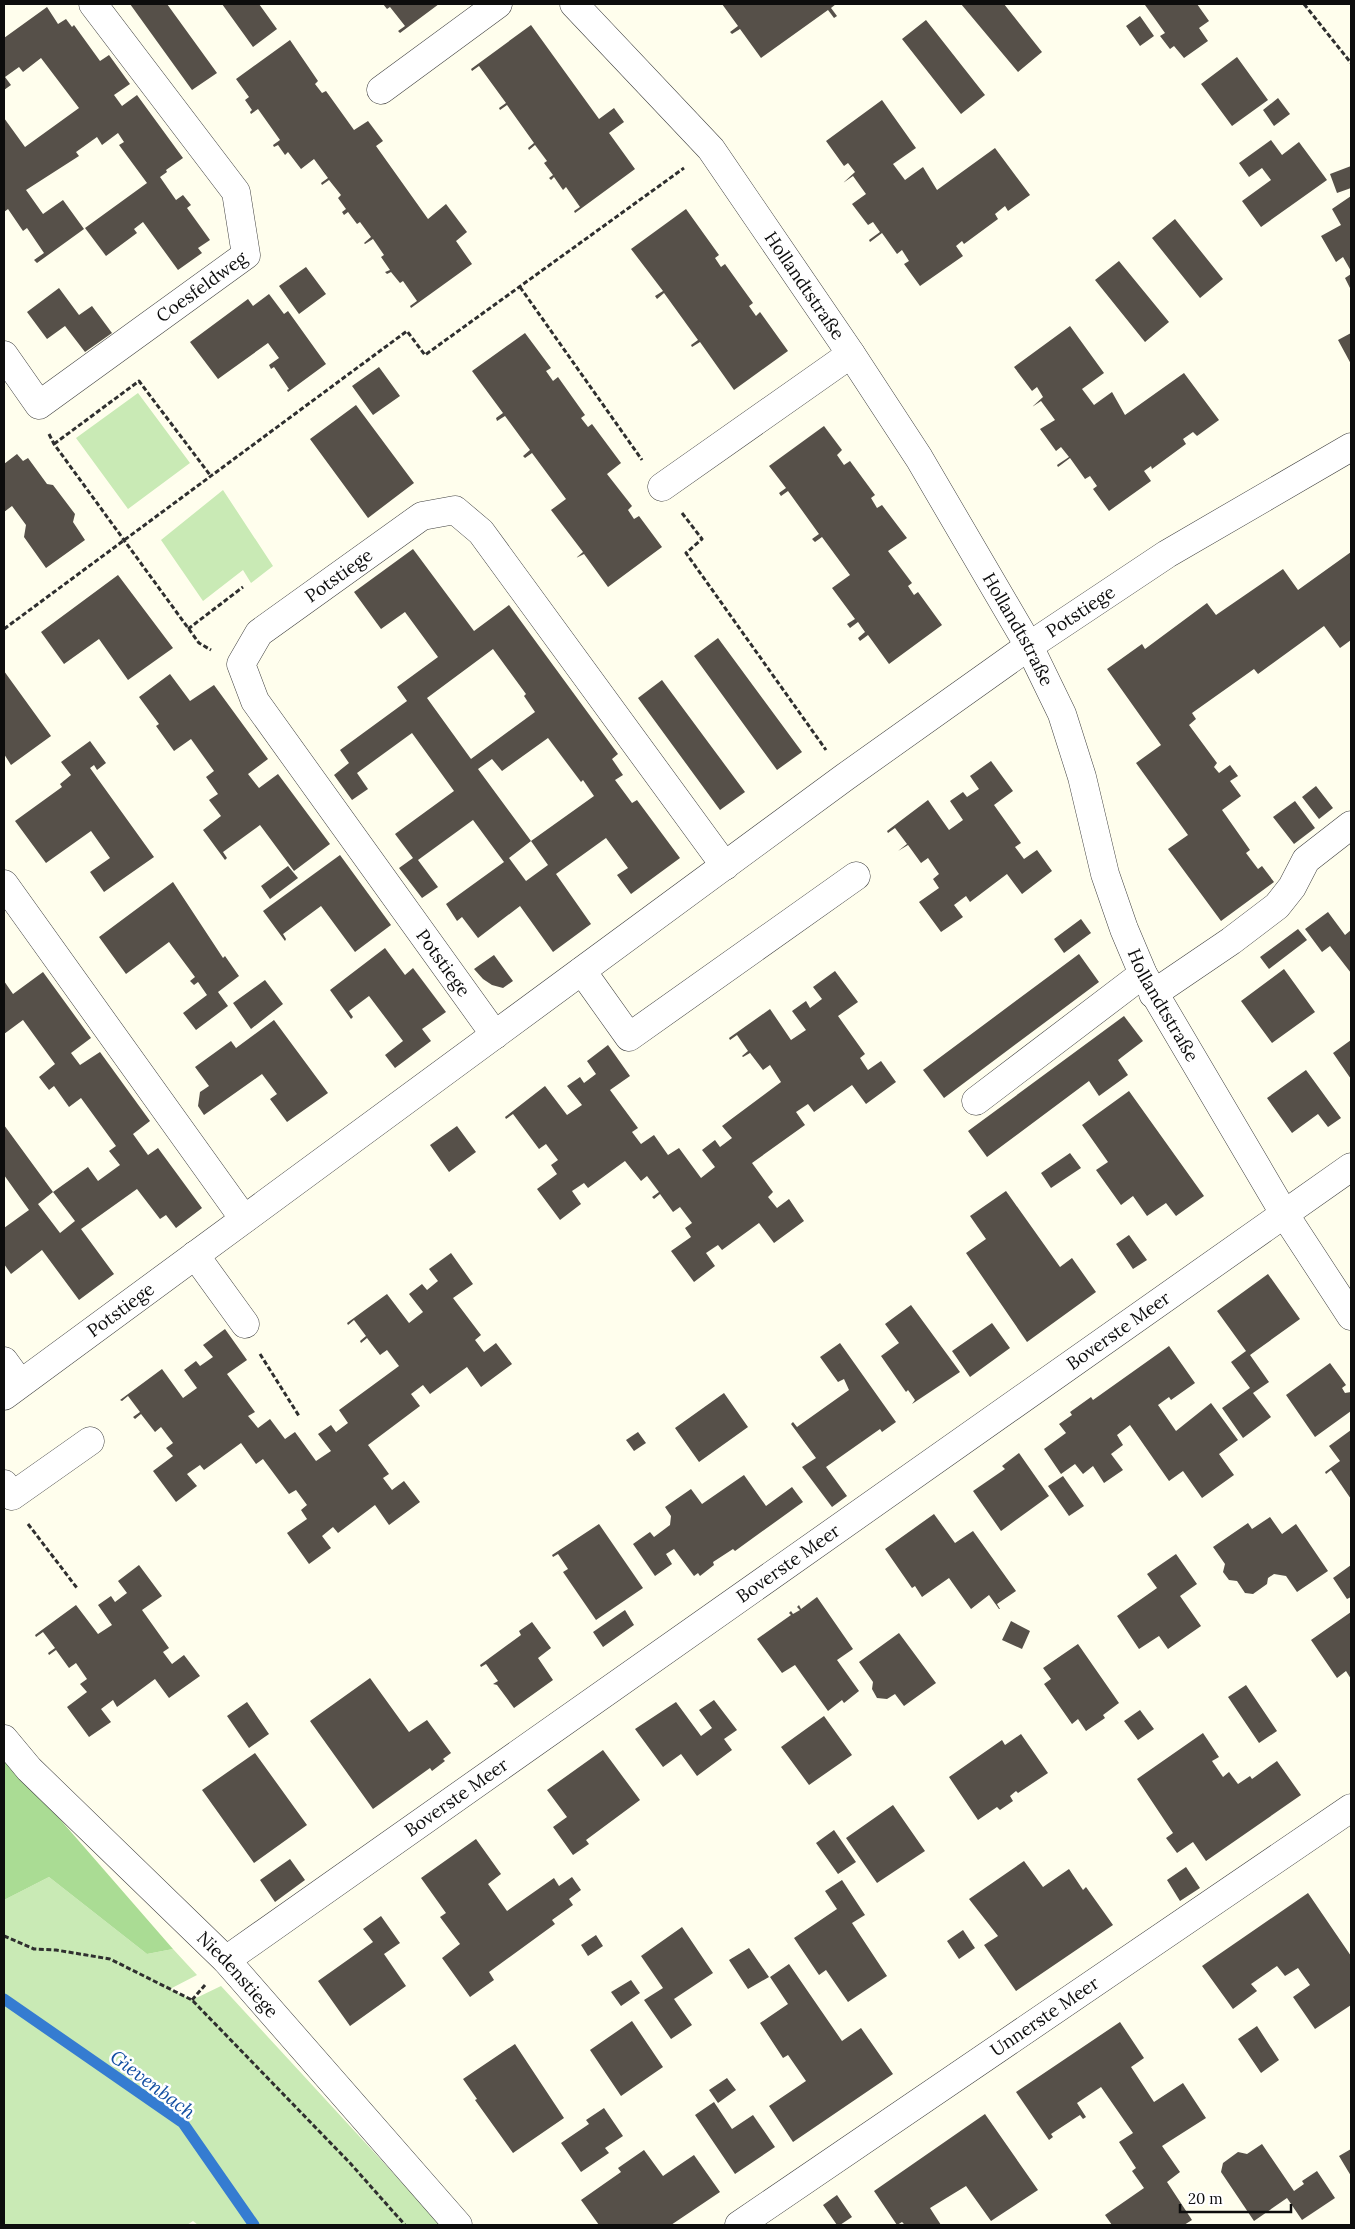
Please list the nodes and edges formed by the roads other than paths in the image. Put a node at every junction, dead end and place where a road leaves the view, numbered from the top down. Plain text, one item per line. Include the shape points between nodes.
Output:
1 (93, 4) edge
2 (498, 4) edge
3 (574, 4) edge
4 (380, 90) dead end
5 (851, 354) junction
6 (4, 355) edge
7 (1351, 447) edge
8 (662, 487) road end
9 (1029, 646) junction
10 (1351, 825) edge
11 (725, 866) junction
12 (856, 876) dead end
13 (4, 884) edge
14 (582, 971) junction
15 (1148, 984) junction
16 (495, 1035) junction
17 (976, 1101) dead end
18 (1351, 1168) edge
19 (1285, 1215) junction
20 (244, 1219) junction
21 (195, 1255) junction
22 (1351, 1316) edge
23 (245, 1324) road end
24 (4, 1361) edge
25 (12, 1389) edge
26 (90, 1441) dead end
27 (8, 1490) edge
28 (4, 1739) edge
29 (1351, 1808) edge
30 (226, 1960) junction
31 (458, 2225) edge
32 (739, 2225) edge

1 - 6 street, Coesfeldweg via 236,192 246,255 39,405
2 - 4 street
3 - 5 street, Hollandtstraße via 711,149
5 - 8 street
5 - 9 street, Hollandtstraße via 918,458
7 - 9 street, Potstiege via 1167,554
9 - 11 street, Potstiege
9 - 15 street, Hollandtstraße via 1062,714 1082,777 1105,874
10 - 15 street via 1306,860 1292,887 1277,906 1231,941
11 - 14 street, Potstiege
11 - 16 street, Potstiege via 481,532 455,510 422,516 260,633 241,664 255,701
12 - 14 street via 629,1037
13 - 20 street
14 - 16 street, Potstiege
15 - 17 street
15 - 19 street, Hollandtstraße
16 - 20 street, Potstiege
18 - 19 street, Boverste Meer
19 - 22 street, Hollandtstraße
19 - 30 street, Boverste Meer
20 - 21 street, Potstiege
21 - 23 street
21 - 25 street, Potstiege
24 - 25 street, Potstiege
26 - 27 street
28 - 30 street, Niedenstiege via 29,1769
29 - 32 street, Unnerste Meer
30 - 31 street, Niedenstiege

